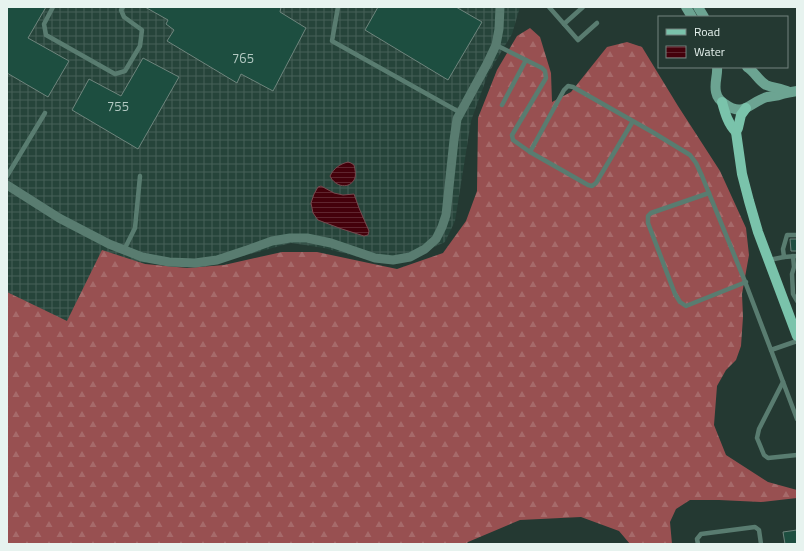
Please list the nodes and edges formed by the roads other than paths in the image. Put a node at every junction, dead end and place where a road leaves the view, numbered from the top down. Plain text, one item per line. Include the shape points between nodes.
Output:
1 (53, 7) edge
2 (123, 7) edge
3 (338, 7) edge
4 (500, 7) edge
5 (548, 7) edge
6 (583, 7) edge
7 (686, 7) edge
8 (698, 7) edge
9 (691, 16) edge
10 (703, 16) edge
11 (597, 23) dead end
12 (564, 24) junction
13 (496, 45) junction
14 (526, 60) junction
15 (749, 68) edge
16 (717, 71) edge
17 (758, 78) junction
18 (793, 92) edge
19 (722, 102) junction
20 (757, 102) junction
21 (502, 104) dead end
22 (746, 108) junction
23 (461, 112) junction
24 (45, 113) dead end
25 (633, 121) junction
26 (736, 132) junction
27 (530, 152) junction
28 (7, 176) edge
29 (140, 176) dead end
30 (7, 185) edge
31 (709, 193) junction
32 (797, 235) edge
33 (124, 250) junction
34 (795, 256) edge
35 (784, 257) junction
36 (769, 260) junction
37 (794, 266) junction
38 (797, 272) edge
39 (746, 282) junction
40 (797, 301) edge
41 (797, 336) edge
42 (771, 350) junction
43 (783, 382) junction
44 (797, 419) edge
45 (797, 455) edge
46 (698, 544) edge
47 (761, 544) edge

1 - 2 lane via 44,24 46,35 115,74 125,71 140,46 142,30 124,17 121,10
3 - 23 lane via 332,41
4 - 13 street
5 - 12 lane
6 - 12 lane
7 - 9 main road
8 - 10 main road
11 - 12 lane via 578,40
13 - 14 lane
13 - 23 street
14 - 21 lane
14 - 27 lane via 542,68 546,78 512,135 513,140
15 - 17 main road
16 - 19 main road via 716,92
17 - 18 main road via 766,84
17 - 20 main road via 760,87
18 - 20 main road via 766,97
19 - 22 main road via 733,108
19 - 26 main road via 731,127
20 - 22 main road
22 - 26 main road
23 - 33 street via 457,119 446,215 436,239 410,257 393,260 375,258 307,238 272,241 217,260 195,263 169,262 142,257
24 - 28 lane
25 - 27 lane via 592,186
25 - 27 lane via 573,86 568,86
25 - 31 lane via 690,155
26 - 36 main road via 742,174 758,232
29 - 33 lane via 135,228
30 - 33 street via 59,218
31 - 39 lane
31 - 39 lane via 648,216 648,223 675,294 686,306
32 - 35 lane via 787,235 783,249
34 - 35 lane
34 - 37 lane
35 - 36 lane
36 - 41 main road
37 - 38 lane
37 - 40 lane via 793,294
39 - 42 lane
41 - 42 lane
42 - 43 lane
43 - 44 lane
43 - 45 lane via 757,438 764,455 768,458
46 - 47 lane via 697,539 701,534 755,527 759,530

